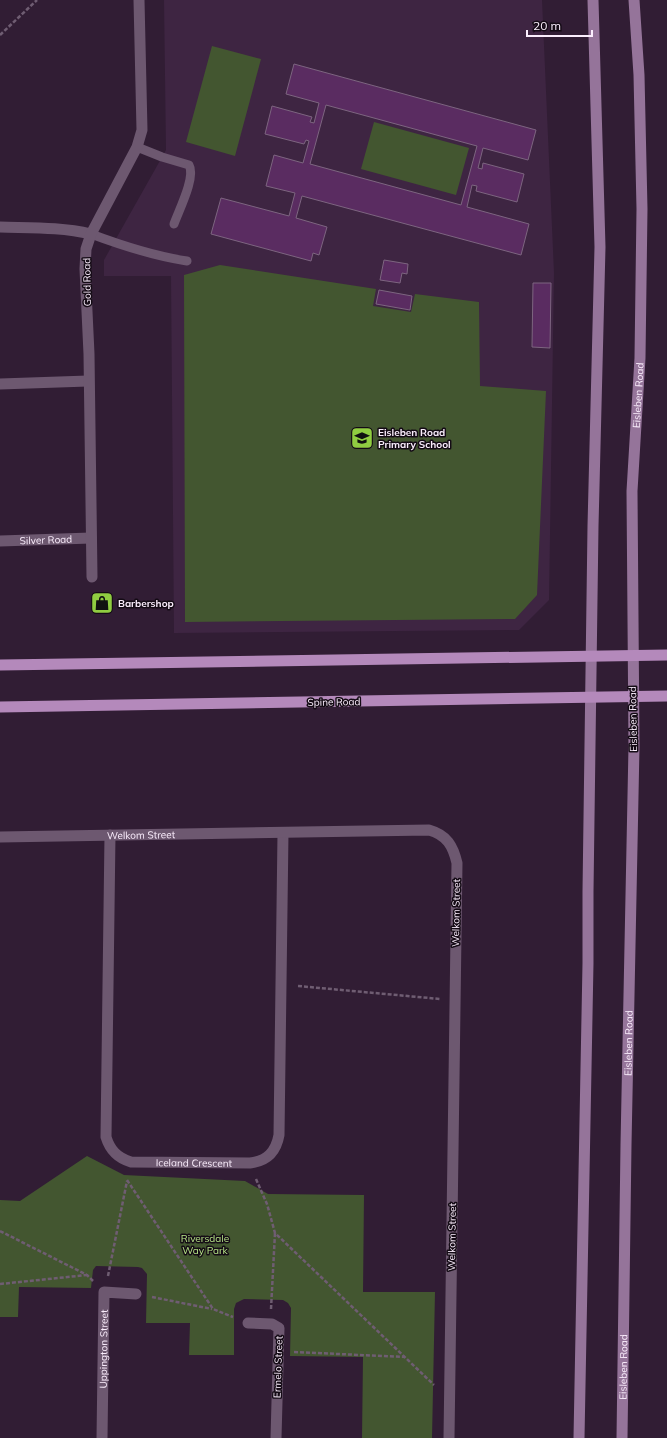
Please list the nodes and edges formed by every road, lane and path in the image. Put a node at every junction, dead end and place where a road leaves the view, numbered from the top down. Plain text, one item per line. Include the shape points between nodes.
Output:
1 (37, 0) edge
2 (139, 0) edge
3 (593, 0) edge
4 (634, 0) edge
5 (0, 35) edge
6 (137, 147) junction
7 (174, 224) dead end
8 (0, 227) edge
9 (91, 234) junction
10 (187, 261) dead end
11 (88, 381) junction
12 (0, 384) edge
13 (91, 538) junction
14 (0, 541) edge
15 (92, 576) dead end
16 (632, 655) junction
17 (667, 655) edge
18 (592, 656) junction
19 (0, 665) edge
20 (667, 696) edge
21 (633, 697) junction
22 (591, 698) junction
23 (0, 707) edge
24 (283, 833) junction
25 (110, 835) junction
26 (0, 837) edge
27 (281, 984) junction
28 (455, 1001) junction
29 (131, 1162) junction
30 (250, 1164) junction
31 (127, 1180) junction
32 (0, 1231) edge
33 (275, 1233) junction
34 (87, 1275) junction
35 (0, 1284) edge
36 (104, 1292) junction
37 (136, 1294) joint
38 (213, 1309) junction
39 (248, 1323) joint
40 (270, 1323) junction
41 (278, 1351) junction
42 (405, 1357) junction
43 (437, 1388) dead end
44 (102, 1438) edge
45 (276, 1438) edge
46 (449, 1438) edge
47 (580, 1438) edge
48 (622, 1438) edge

1 - 5 path
2 - 6 street, Gold Road via 142,130
3 - 18 main road via 600,247
4 - 16 main road, Eisleben Road via 639,75 642,209 640,358 632,491
6 - 7 lane via 189,165 191,168 191,180
6 - 9 street, Gold Road
8 - 9 street via 48,228
9 - 10 lane via 151,254
9 - 11 street, Gold Road via 86,249 85,269
11 - 12 street
11 - 13 street, Gold Road
13 - 14 street, Silver Road
13 - 15 street, Gold Road
16 - 17 main road
16 - 18 main road
16 - 21 main road, Eisleben Road
18 - 19 main road
18 - 22 main road
20 - 21 main road, Spine Road
21 - 22 main road, Spine Road
21 - 48 main road, Eisleben Road
22 - 23 main road, Spine Road
22 - 47 main road
24 - 25 street, Welkom Street
24 - 27 street, Iceland Crescent
24 - 28 street, Welkom Street via 430,830 449,841 457,863
25 - 26 street, Welkom Street
25 - 29 street, Iceland Crescent via 106,1137 114,1153
27 - 28 path
27 - 30 street, Iceland Crescent via 278,1139 274,1151 267,1158
28 - 46 street, Welkom Street
29 - 30 street, Iceland Crescent
29 - 31 path
30 - 33 path via 267,1204
31 - 36 path
31 - 38 path
32 - 34 path
33 - 40 path
33 - 42 path
34 - 35 path
34 - 36 path
36 - 37 street
36 - 44 street, Uppington Street
37 - 38 path
38 - 39 path
39 - 40 street, Ermelo Street
40 - 41 street, Ermelo Street via 279,1328
41 - 42 path
41 - 45 street, Ermelo Street
42 - 43 path

